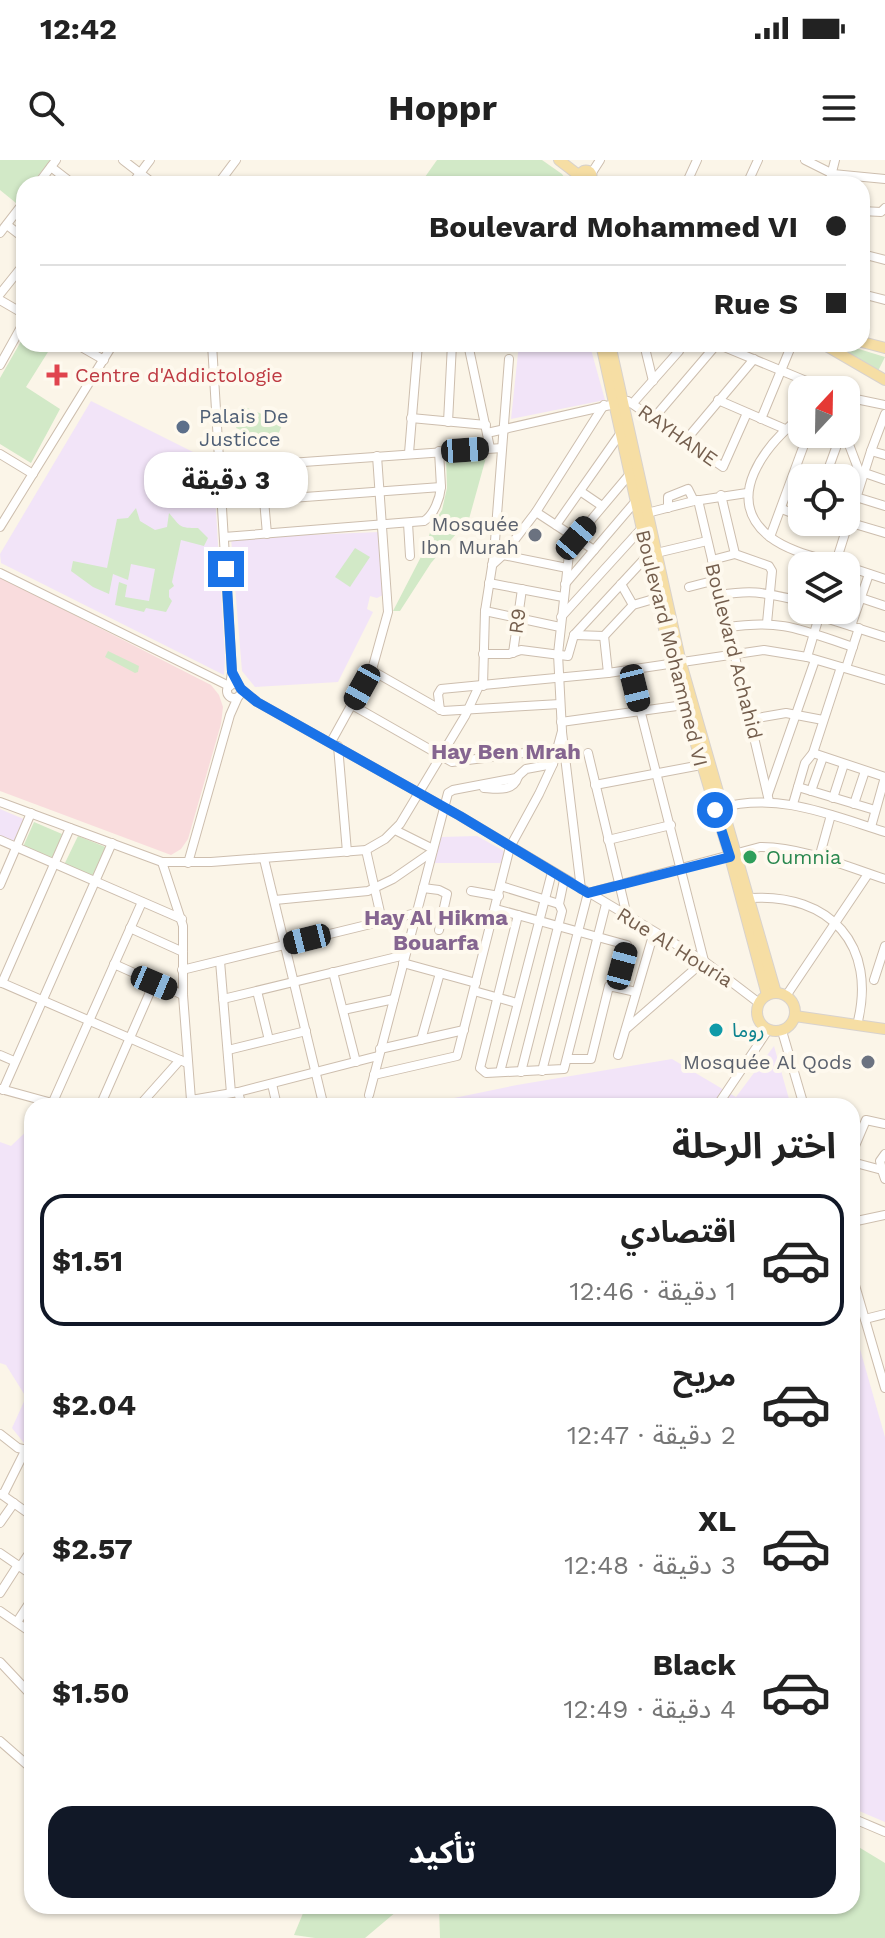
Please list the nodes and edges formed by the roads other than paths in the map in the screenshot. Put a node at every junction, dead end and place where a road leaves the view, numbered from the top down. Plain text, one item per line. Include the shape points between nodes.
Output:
1 (123, 160) edge
2 (150, 160) edge
3 (559, 160) edge
4 (568, 160) edge
5 (805, 160) edge
6 (835, 160) edge
7 (140, 173) junction
8 (833, 174) junction
9 (138, 176) edge
10 (144, 176) edge
11 (583, 176) edge
12 (584, 176) edge
13 (854, 176) edge
14 (16, 213) edge
15 (7, 225) junction
16 (16, 232) edge
17 (0, 233) edge
18 (16, 275) edge
19 (0, 297) edge
20 (16, 336) edge
21 (90, 352) edge
22 (108, 352) edge
23 (212, 352) edge
24 (417, 352) edge
25 (452, 352) edge
26 (470, 352) edge
27 (603, 352) edge
28 (610, 352) edge
29 (646, 352) edge
30 (678, 352) edge
31 (710, 352) edge
32 (737, 352) edge
33 (789, 352) edge
34 (845, 352) edge
35 (509, 359) dead end
36 (754, 359) junction
37 (104, 360) junction
38 (0, 365) edge
39 (781, 370) junction
40 (795, 376) edge
41 (885, 380) edge
42 (653, 381) junction
43 (718, 400) junction
44 (860, 400) edge
45 (613, 403) junction
46 (633, 403) junction
47 (885, 405) edge
48 (747, 413) junction
49 (885, 414) edge
50 (411, 418) junction
51 (653, 419) junction
52 (761, 419) junction
53 (448, 422) junction
54 (883, 425) edge
55 (788, 427) edge
56 (486, 429) junction
57 (503, 429) junction
58 (785, 429) junction
59 (620, 434) junction
60 (685, 441) junction
61 (490, 448) junction
62 (502, 448) junction
63 (803, 448) edge
64 (848, 448) edge
65 (439, 451) junction
66 (871, 451) junction
67 (409, 453) junction
68 (0, 454) edge
69 (885, 455) edge
70 (377, 456) junction
71 (261, 466) junction
72 (219, 468) junction
73 (863, 473) junction
74 (33, 474) junction
75 (629, 475) junction
76 (885, 480) edge
77 (860, 483) edge
78 (441, 487) junction
79 (580, 491) junction
80 (380, 492) junction
81 (747, 493) junction
82 (721, 495) junction
83 (860, 498) edge
84 (264, 500) junction
85 (696, 500) junction
86 (635, 502) junction
87 (602, 506) junction
88 (885, 506) edge
89 (782, 509) junction
90 (788, 511) edge
91 (536, 512) junction
92 (647, 513) junction
93 (408, 523) junction
94 (383, 525) junction
95 (556, 525) junction
96 (860, 526) edge
97 (0, 527) edge
98 (641, 529) junction
99 (885, 533) edge
100 (267, 534) junction
101 (224, 537) junction
102 (770, 537) junction
103 (576, 538) junction
104 (707, 541) junction
105 (594, 550) junction
106 (803, 552) edge
107 (735, 554) junction
108 (503, 555) junction
109 (652, 555) junction
110 (410, 556) dead end
111 (712, 560) junction
112 (492, 565) junction
113 (567, 568) junction
114 (860, 571) edge
115 (0, 573) edge
116 (869, 574) junction
117 (885, 579) edge
118 (716, 580) junction
119 (489, 583) junction
120 (565, 584) junction
121 (621, 584) junction
122 (689, 587) dead end
123 (522, 589) junction
124 (770, 592) junction
125 (720, 595) junction
126 (563, 597) junction
127 (657, 598) junction
128 (788, 598) edge
129 (861, 598) junction
130 (633, 605) junction
131 (885, 606) edge
132 (485, 611) junction
133 (518, 617) junction
134 (560, 622) junction
135 (767, 623) junction
136 (816, 624) edge
137 (848, 624) edge
138 (885, 624) edge
139 (728, 627) junction
140 (855, 627) junction
141 (813, 633) junction
142 (574, 635) junction
143 (604, 636) junction
144 (883, 636) edge
145 (853, 647) junction
146 (513, 653) junction
147 (734, 653) junction
148 (483, 654) junction
149 (558, 654) junction
150 (811, 659) junction
151 (677, 664) junction
152 (844, 668) junction
153 (371, 670) junction
154 (630, 670) junction
155 (608, 673) junction
156 (557, 678) junction
157 (885, 680) edge
158 (481, 686) junction
159 (234, 691) junction
160 (560, 704) junction
161 (352, 705) junction
162 (684, 705) junction
163 (469, 709) junction
164 (440, 710) junction
165 (640, 711) junction
166 (797, 714) junction
167 (751, 719) junction
168 (823, 720) junction
169 (561, 727) junction
170 (334, 744) junction
171 (556, 749) junction
172 (588, 753) dead end
173 (813, 753) junction
174 (440, 755) junction
175 (823, 757) junction
176 (553, 764) junction
177 (844, 764) junction
178 (701, 765) junction
179 (885, 765) edge
180 (865, 771) junction
181 (658, 773) junction
182 (884, 777) edge
183 (595, 785) junction
184 (798, 787) junction
185 (811, 791) junction
186 (419, 793) junction
187 (832, 797) junction
188 (768, 798) junction
189 (0, 802) edge
190 (793, 804) junction
191 (854, 804) junction
192 (879, 805) edge
193 (444, 808) junction
194 (718, 809) junction
195 (31, 813) junction
196 (828, 814) junction
197 (671, 825) junction
198 (871, 827) junction
199 (70, 828) junction
200 (395, 830) junction
201 (885, 832) edge
202 (0, 840) edge
203 (608, 840) junction
204 (112, 843) junction
205 (16, 847) junction
206 (510, 847) junction
207 (366, 850) junction
208 (432, 850) junction
209 (347, 852) junction
210 (733, 855) junction
211 (819, 858) junction
212 (264, 859) junction
213 (162, 862) junction
214 (188, 863) junction
215 (55, 864) junction
216 (682, 868) junction
217 (552, 872) junction
218 (868, 874) junction
219 (885, 879) edge
220 (564, 880) junction
221 (95, 881) junction
222 (620, 883) junction
223 (0, 885) edge
224 (423, 888) junction
225 (374, 889) junction
226 (471, 891) dead end
227 (500, 891) junction
228 (584, 891) junction
229 (750, 898) junction
230 (544, 899) junction
231 (275, 900) junction
232 (142, 902) junction
233 (559, 904) junction
234 (606, 904) junction
235 (496, 909) junction
236 (416, 913) junction
237 (518, 915) junction
238 (627, 916) junction
239 (182, 919) junction
240 (538, 920) junction
241 (382, 921) junction
242 (835, 925) junction
243 (558, 926) junction
244 (130, 928) junction
245 (439, 930) dead end
246 (579, 931) junction
247 (654, 932) junction
248 (597, 936) junction
249 (285, 945) junction
250 (885, 946) edge
251 (183, 952) junction
252 (404, 959) junction
253 (220, 961) junction
254 (704, 961) junction
255 (114, 964) junction
256 (182, 970) junction
257 (333, 972) junction
258 (440, 973) junction
259 (863, 976) junction
260 (874, 980) junction
261 (1, 982) edge
262 (294, 982) junction
263 (154, 983) junction
264 (885, 984) edge
265 (475, 987) junction
266 (616, 987) junction
267 (257, 991) junction
268 (636, 992) junction
269 (183, 995) junction
270 (772, 997) junction
271 (497, 998) junction
272 (223, 999) junction
273 (394, 999) junction
274 (41, 1001) junction
275 (517, 1003) junction
276 (343, 1010) junction
277 (795, 1016) junction
278 (89, 1021) junction
279 (857, 1025) junction
280 (885, 1029) edge
281 (464, 1030) junction
282 (768, 1030) junction
283 (306, 1031) junction
284 (625, 1031) junction
285 (782, 1031) junction
286 (129, 1038) junction
287 (269, 1040) junction
288 (421, 1040) junction
289 (228, 1050) junction
290 (379, 1053) junction
291 (0, 1055) edge
292 (618, 1055) dead end
293 (567, 1059) junction
294 (14, 1061) junction
295 (183, 1062) junction
296 (356, 1062) junction
297 (542, 1071) junction
298 (316, 1072) junction
299 (500, 1072) junction
300 (521, 1072) junction
301 (374, 1075) junction
302 (272, 1084) junction
303 (2, 1089) edge
304 (235, 1093) junction
305 (369, 1095) dead end
306 (32, 1098) edge
307 (55, 1098) edge
308 (103, 1098) edge
309 (147, 1098) edge
310 (190, 1098) edge
311 (209, 1098) edge
312 (238, 1098) edge
313 (275, 1098) edge
314 (322, 1098) edge
315 (722, 1098) edge
316 (802, 1098) edge
317 (885, 1124) edge
318 (860, 1134) edge
319 (885, 1154) edge
320 (860, 1165) edge
321 (884, 1174) edge
322 (885, 1216) edge
323 (860, 1221) edge
324 (860, 1302) edge
325 (885, 1314) edge
326 (865, 1319) junction
327 (885, 1385) edge
328 (0, 1434) edge
329 (24, 1448) edge
330 (24, 1459) edge
331 (2, 1494) edge
332 (14, 1503) junction
333 (24, 1510) edge
334 (0, 1523) edge
335 (0, 1553) edge
336 (24, 1559) edge
337 (19, 1566) junction
338 (24, 1569) edge
339 (0, 1593) edge
340 (0, 1611) edge
341 (24, 1611) edge
342 (17, 1622) junction
343 (24, 1627) edge
344 (0, 1662) edge
345 (24, 1688) edge
346 (0, 1741) edge
347 (24, 1762) edge
348 (860, 1821) edge
349 (885, 1832) edge

1 - 7 street
2 - 7 street
3 - 11 main road
4 - 12 main road
5 - 8 street
6 - 8 street
7 - 9 street
7 - 10 street
8 - 13 street
14 - 15 street
15 - 16 street
15 - 17 street
18 - 19 street
20 - 38 street
21 - 37 street
22 - 37 street
23 - 72 street
24 - 50 street
25 - 53 street
26 - 56 street
27 - 45 main road, Boulevard Mohammed VI
28 - 45 main road, Boulevard Mohammed VI
29 - 42 street
30 - 42 street
31 - 51 street
32 - 36 street
33 - 39 street
34 - 41 main road
35 - 57 street
36 - 39 street
36 - 43 street
37 - 74 street
39 - 40 street
39 - 52 street
42 - 46 street
43 - 48 street
43 - 60 street
44 - 47 street
45 - 46 street, RAYHANE
45 - 57 street
45 - 59 main road, Boulevard Mohammed VI
45 - 91 street
45 - 92 main road, Boulevard Mohammed VI
46 - 51 street, RAYHANE
48 - 52 street
48 - 60 street, RAYHANE via 723,467
49 - 54 street
50 - 53 street
50 - 67 street
51 - 60 street, RAYHANE
52 - 58 street
53 - 56 street
54 - 66 street
55 - 58 street
56 - 57 street
56 - 61 street
57 - 62 street
58 - 81 street via 763,455
59 - 75 main road, Boulevard Mohammed VI
59 - 79 street
61 - 62 street
61 - 65 street
62 - 112 street
63 - 89 street
64 - 73 street
65 - 67 street
65 - 78 street
66 - 69 street
66 - 73 street
67 - 70 street
68 - 74 street
70 - 71 street
70 - 80 street
71 - 72 street
71 - 84 street
72 - 101 street
73 - 76 street
73 - 77 street
74 - 97 street
75 - 86 main road, Boulevard Mohammed VI
75 - 87 street
78 - 80 street
78 - 93 street via 430,517
79 - 87 street
79 - 95 street
80 - 84 street
80 - 94 street
81 - 82 street
81 - 102 street via 755,520
82 - 85 street
82 - 107 street
83 - 88 street
84 - 100 street
85 - 92 street
85 - 104 street, Boulevard Achahid
86 - 98 main road, Boulevard Mohammed VI
86 - 105 street
87 - 103 street
89 - 90 street
89 - 102 street
91 - 95 street
91 - 108 street
92 - 109 main road, Boulevard Mohammed VI
93 - 94 street
93 - 110 street
94 - 100 street
94 - 153 street via 388,608
95 - 103 street
96 - 99 street
98 - 109 main road, Boulevard Mohammed VI
98 - 134 street
100 - 101 street
101 - 159 street
102 - 106 street
103 - 105 street
103 - 113 street
104 - 109 street
104 - 111 street, Boulevard Achahid
105 - 120 street
107 - 111 street
107 - 124 street via 769,566
108 - 112 street
108 - 113 street
109 - 121 street
109 - 127 main road, Boulevard Mohammed VI
109 - 151 main road, Boulevard Mohammed VI
111 - 118 street, Boulevard Achahid
112 - 119 street
113 - 120 street
114 - 116 street
115 - 159 street, Rue Al Houria
116 - 117 street
116 - 129 street
118 - 122 street
118 - 125 street, Boulevard Achahid
119 - 123 street
119 - 132 street
120 - 126 street
121 - 130 street
121 - 142 street
123 - 126 street
123 - 133 street, R9
124 - 125 street
124 - 128 street
124 - 135 street
125 - 139 street, Boulevard Achahid
126 - 134 street
127 - 130 street
127 - 151 main road, Boulevard Mohammed VI
129 - 131 street
129 - 140 street
130 - 143 street
132 - 133 street
132 - 148 street
133 - 134 street
133 - 146 street, R9
134 - 149 street
135 - 139 street
135 - 141 street
136 - 141 street
137 - 140 street
138 - 144 street
139 - 147 street, Boulevard Achahid
140 - 144 street
140 - 145 street
141 - 145 street
141 - 150 street
142 - 143 street
142 - 149 street via 571,653
143 - 155 street
145 - 152 street
146 - 148 street
146 - 149 street
147 - 150 street via 764,650
147 - 151 street
147 - 167 street, Boulevard Achahid
148 - 158 street
149 - 156 street
150 - 152 street
150 - 166 street
151 - 154 street
151 - 162 main road, Boulevard Mohammed VI
151 - 194 main road, Boulevard Mohammed VI
152 - 157 street
152 - 168 street
153 - 161 street
153 - 164 street
154 - 155 street
154 - 165 street
155 - 156 street
156 - 158 street
156 - 160 street
158 - 163 street
158 - 164 street via 441,689
159 - 170 street, Rue Al Houria
159 - 214 street
160 - 163 street
160 - 169 street
161 - 170 street
161 - 174 street
162 - 165 street
162 - 178 main road, Boulevard Mohammed VI
163 - 164 street
163 - 174 street
165 - 169 street
165 - 181 street
166 - 167 street
166 - 168 street
166 - 188 street
167 - 188 street, Boulevard Achahid
168 - 173 street
169 - 171 street
169 - 228 street
170 - 186 street, Rue Al Houria
170 - 209 street
171 - 174 street via 461,762
171 - 176 street
172 - 183 street
173 - 175 street
173 - 184 street
174 - 186 street
175 - 177 street
175 - 185 street
176 - 193 street via 449,791
176 - 206 street
177 - 180 street
177 - 187 street
178 - 181 street
178 - 194 main road, Boulevard Mohammed VI
179 - 182 street
180 - 182 street
180 - 191 street
181 - 183 street
181 - 197 street
182 - 192 street
183 - 203 street
184 - 185 street
184 - 190 street
185 - 187 street
186 - 193 street, Rue Al Houria
186 - 200 street
187 - 191 street
187 - 196 street
188 - 190 street
188 - 194 street
189 - 195 street
190 - 196 street
191 - 192 street
192 - 198 street
193 - 206 street, Rue Al Houria
193 - 208 street
194 - 210 main road, Boulevard Mohammed VI
195 - 199 street
195 - 205 street
196 - 198 street
196 - 211 street
197 - 203 street
197 - 216 street
198 - 201 street
199 - 204 street
199 - 215 street
200 - 207 street
200 - 208 street
202 - 205 street
203 - 222 street
204 - 213 street
204 - 221 street
205 - 215 street
205 - 223 street
206 - 217 street, Rue Al Houria
206 - 227 street
207 - 209 street
207 - 225 street
208 - 224 street
208 - 225 street
209 - 212 street
210 - 211 street via 768,847
210 - 216 street
210 - 229 main road, Boulevard Mohammed VI
210 - 270 main road, Boulevard Mohammed VI
211 - 218 street
212 - 214 street
212 - 231 street
213 - 214 street
213 - 239 street
215 - 221 street
215 - 261 street
216 - 222 street
216 - 254 street
217 - 220 street, Rue Al Houria
217 - 230 street
218 - 219 street
218 - 242 street
220 - 228 street, Rue Al Houria
220 - 233 street
221 - 232 street
221 - 274 street
222 - 228 street
222 - 238 street
224 - 236 street
224 - 245 street via 447,894
225 - 231 street
225 - 241 street
226 - 227 street
227 - 230 street
227 - 235 street
228 - 234 street, Rue Al Houria
228 - 246 street
229 - 242 street via 796,902
229 - 270 main road, Boulevard Mohammed VI
230 - 233 street
230 - 240 street
231 - 249 street
232 - 239 street
232 - 244 street
233 - 243 street
234 - 238 street, Rue Al Houria
234 - 248 street
235 - 237 street
235 - 265 street
236 - 241 street
236 - 252 street
237 - 240 street
237 - 271 street
238 - 247 street, Rue Al Houria
239 - 251 street
240 - 243 street
240 - 275 street
241 - 249 street
242 - 259 street via 853,947
242 - 270 street
243 - 246 street
243 - 300 street
244 - 251 street
244 - 255 street
246 - 248 street
246 - 297 street
247 - 254 street, Rue Al Houria
247 - 268 street
248 - 266 street via 627,945
248 - 293 street
249 - 253 street
249 - 262 street
250 - 260 street
251 - 256 street
252 - 257 street
252 - 258 street
252 - 273 street
253 - 256 street
253 - 272 street
254 - 270 street, Rue Al Houria
254 - 284 street
255 - 263 street
255 - 278 street
256 - 269 street
257 - 262 street
257 - 276 street
258 - 265 street
258 - 288 street
259 - 260 street
259 - 279 street
260 - 264 street
261 - 274 street
262 - 267 street
262 - 283 street
263 - 269 street
263 - 286 street
265 - 271 street
265 - 281 street
266 - 268 street
266 - 293 street via 607,988 591,1059
267 - 272 street
267 - 287 street
268 - 284 street
269 - 295 street
270 - 277 main road via 794,1005
270 - 282 main road via 758,1019
271 - 275 street
271 - 299 street via 480,1068
272 - 289 street
273 - 276 street
273 - 290 street
274 - 278 street
274 - 294 street
275 - 299 street
276 - 296 street
277 - 279 main road
277 - 285 main road
278 - 286 street
278 - 307 street
279 - 280 main road
281 - 288 street
281 - 301 street via 455,1058
282 - 285 main road
282 - 315 street
283 - 287 street
283 - 298 street
284 - 292 street
285 - 316 street
286 - 295 street
286 - 308 street
287 - 289 street
288 - 290 street
289 - 304 street
290 - 296 street
290 - 301 street
291 - 294 street
293 - 297 street via 564,1069
294 - 303 street
295 - 309 street
295 - 310 street
296 - 298 street
297 - 300 street
298 - 302 street
298 - 314 street
299 - 300 street
301 - 305 street
302 - 304 street
302 - 313 street
303 - 306 street
304 - 311 street
304 - 312 street
317 - 318 street via 866,1120
319 - 321 street via 880,1161
320 - 321 street
322 - 323 street
324 - 326 street
325 - 326 street
326 - 327 street
328 - 329 street
330 - 331 street
331 - 332 street
332 - 333 street
332 - 334 street
335 - 337 street
336 - 337 street
337 - 338 street
337 - 339 street
340 - 342 street
341 - 342 street
342 - 343 street
344 - 345 street
346 - 347 street
348 - 349 street

